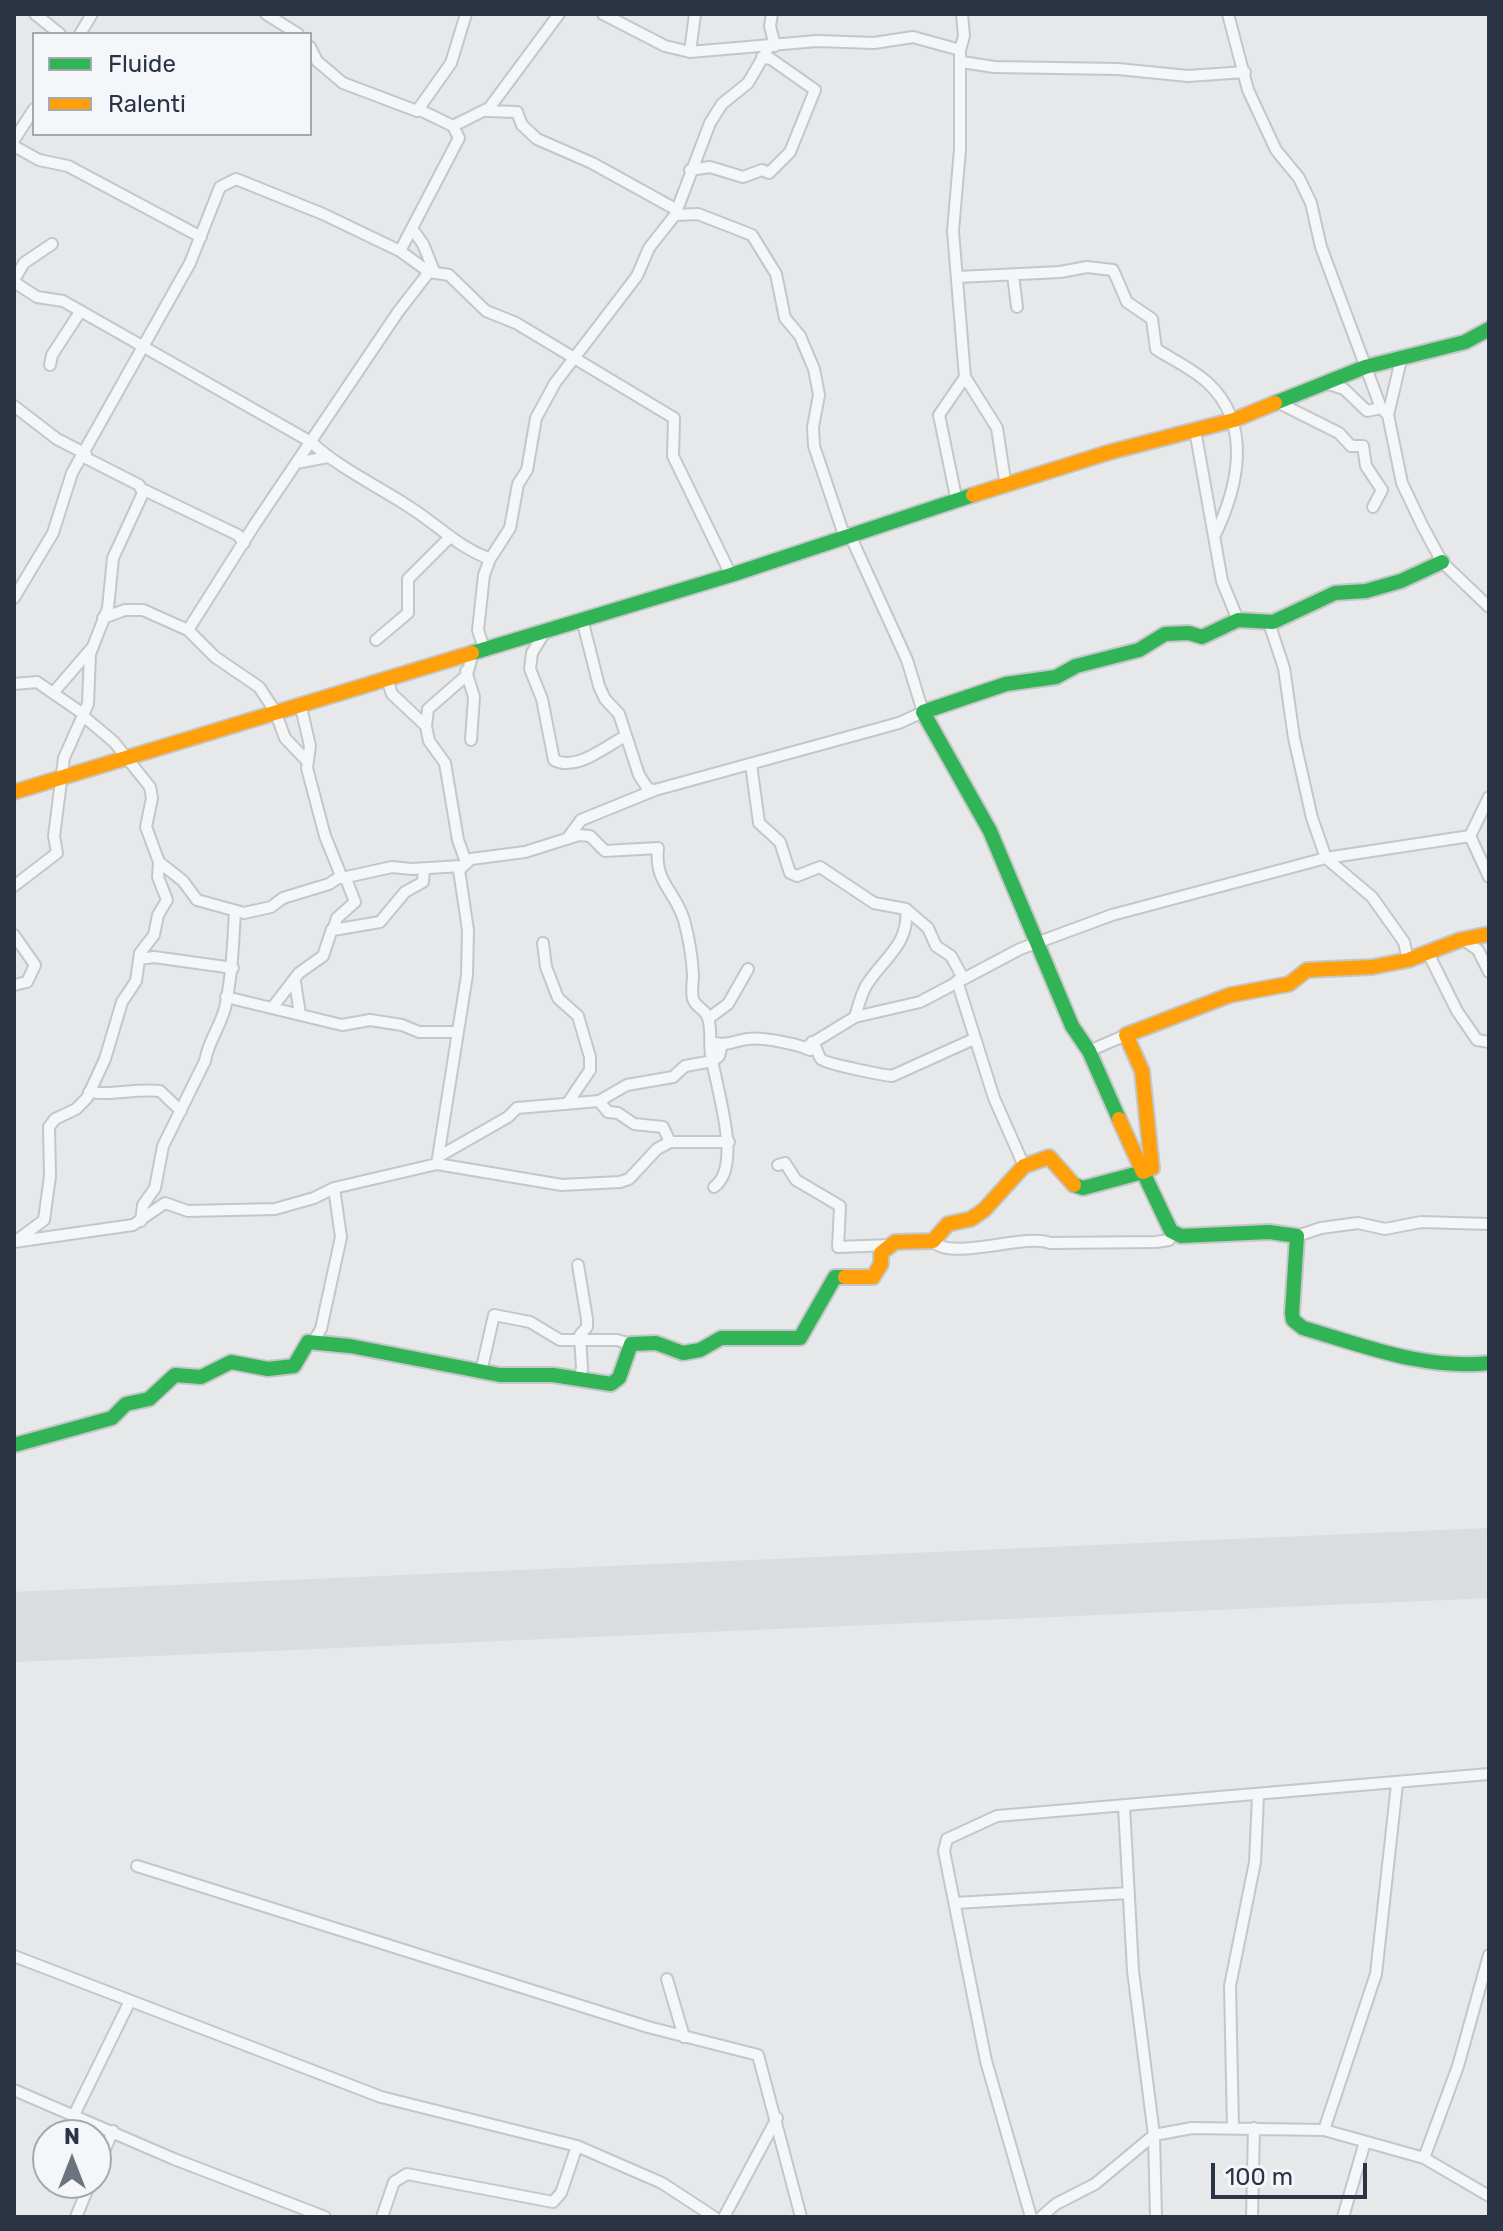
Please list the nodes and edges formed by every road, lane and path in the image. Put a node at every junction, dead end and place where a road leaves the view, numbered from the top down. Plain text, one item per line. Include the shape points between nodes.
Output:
1 (35, 14) edge
2 (92, 14) edge
3 (266, 14) edge
4 (466, 14) edge
5 (559, 14) edge
6 (695, 14) edge
7 (772, 14) edge
8 (962, 14) edge
9 (1228, 14) edge
10 (606, 15) edge
11 (58, 32) edge
12 (81, 32) edge
13 (295, 32) edge
14 (772, 46) junction
15 (960, 50) junction
16 (312, 51) edge
17 (690, 52) junction
18 (762, 57) junction
19 (962, 62) junction
20 (1245, 72) junction
21 (487, 109) junction
22 (420, 110) junction
23 (32, 112) edge
24 (453, 126) junction
25 (14, 140) edge
26 (14, 146) edge
27 (690, 170) junction
28 (682, 199) junction
29 (676, 212) junction
30 (698, 214) junction
31 (413, 230) junction
32 (201, 237) junction
33 (52, 244) dead end
34 (400, 251) junction
35 (432, 272) junction
36 (1013, 275) junction
37 (958, 277) junction
38 (14, 281) edge
39 (1017, 307) dead end
40 (80, 312) junction
41 (1489, 329) edge
42 (145, 347) junction
43 (573, 358) junction
44 (1401, 360) junction
45 (50, 365) dead end
46 (1365, 367) junction
47 (965, 377) junction
48 (1329, 384) junction
49 (1281, 404) junction
50 (14, 406) edge
51 (1385, 412) junction
52 (1234, 420) junction
53 (1195, 430) junction
54 (311, 442) junction
55 (82, 456) junction
56 (328, 457) junction
57 (296, 463) junction
58 (1006, 487) junction
59 (142, 489) junction
60 (957, 502) junction
61 (1373, 507) dead end
62 (847, 534) junction
63 (1214, 537) junction
64 (241, 539) junction
65 (448, 539) junction
66 (490, 559) junction
67 (1442, 562) junction
68 (731, 575) junction
69 (14, 598) edge
70 (1489, 607) edge
71 (103, 618) junction
72 (582, 619) junction
73 (1238, 620) junction
74 (1269, 623) junction
75 (188, 630) junction
76 (547, 630) junction
77 (376, 640) dead end
78 (91, 649) junction
79 (478, 651) junction
80 (456, 657) junction
81 (467, 675) junction
82 (386, 677) junction
83 (14, 684) edge
84 (53, 693) junction
85 (300, 703) junction
86 (275, 711) junction
87 (923, 712) junction
88 (82, 714) junction
89 (426, 726) junction
90 (626, 736) junction
91 (471, 740) dead end
92 (127, 757) junction
93 (306, 760) junction
94 (751, 764) junction
95 (64, 776) junction
96 (655, 790) junction
97 (14, 792) edge
98 (1489, 797) edge
99 (1470, 836) junction
100 (567, 839) junction
101 (1326, 858) junction
102 (159, 862) junction
103 (464, 864) junction
104 (424, 869) junction
105 (344, 877) junction
106 (1489, 877) edge
107 (14, 886) edge
108 (355, 902) junction
109 (906, 909) junction
110 (235, 912) junction
111 (369, 925) junction
112 (332, 929) junction
113 (1489, 934) edge
114 (14, 935) edge
115 (1462, 939) junction
116 (1038, 942) junction
117 (543, 943) dead end
118 (1415, 956) junction
119 (139, 959) junction
120 (233, 968) junction
121 (748, 969) dead end
122 (1489, 972) edge
123 (959, 978) junction
124 (295, 982) junction
125 (14, 985) edge
126 (226, 997) junction
127 (272, 1008) junction
128 (300, 1014) junction
129 (855, 1017) junction
130 (709, 1018) junction
131 (458, 1032) junction
132 (1126, 1035) junction
133 (974, 1039) junction
134 (717, 1042) junction
135 (1489, 1042) edge
136 (809, 1044) junction
137 (1089, 1051) junction
138 (713, 1061) junction
139 (89, 1092) junction
140 (599, 1101) junction
141 (567, 1104) junction
142 (181, 1111) junction
143 (725, 1139) junction
144 (670, 1142) junction
145 (437, 1161) junction
146 (778, 1165) dead end
147 (1024, 1166) junction
148 (1143, 1172) junction
149 (714, 1187) dead end
150 (334, 1188) junction
151 (314, 1198) junction
152 (335, 1200) junction
153 (141, 1221) junction
154 (1489, 1224) edge
155 (1174, 1236) junction
156 (1297, 1236) junction
157 (933, 1241) junction
158 (890, 1245) junction
159 (578, 1265) dead end
160 (313, 1342) junction
161 (581, 1342) junction
162 (631, 1344) junction
163 (1489, 1363) edge
164 (481, 1372) junction
165 (578, 1380) junction
166 (14, 1445) edge
167 (1489, 1774) edge
168 (1397, 1784) junction
169 (1258, 1797) junction
170 (1124, 1806) junction
171 (137, 1866) dead end
172 (1129, 1893) junction
173 (955, 1903) junction
174 (1489, 1955) edge
175 (14, 1956) edge
176 (667, 1979) dead end
177 (130, 2001) junction
178 (684, 2037) junction
179 (14, 2090) edge
180 (74, 2115) junction
181 (777, 2118) junction
182 (1233, 2128) junction
183 (1254, 2128) junction
184 (1324, 2130) junction
185 (113, 2131) joint
186 (1154, 2135) junction
187 (1365, 2142) junction
188 (577, 2146) junction
189 (1424, 2158) junction
190 (1489, 2196) edge
191 (325, 2217) edge
192 (382, 2217) edge
193 (714, 2217) edge
194 (724, 2217) edge
195 (801, 2217) edge
196 (1031, 2217) edge
197 (1041, 2217) edge
198 (1156, 2217) edge
199 (1252, 2217) edge
200 (1343, 2217) edge

1 - 11 street
2 - 12 street
3 - 13 street
4 - 22 street via 451,63
5 - 21 street
6 - 17 street
7 - 14 street
8 - 15 street
9 - 20 street
10 - 17 street via 665,46
14 - 15 street via 913,37
14 - 17 street
14 - 18 street
15 - 19 street
16 - 22 street via 343,83
18 - 27 street via 748,83 722,104
18 - 27 street via 815,90 790,152 769,173 762,170 743,177 710,167
19 - 20 street via 1188,76
19 - 37 street via 953,231
20 - 46 street via 1276,150 1311,203 1321,247
21 - 24 street
21 - 29 street via 517,112 537,139 592,163
22 - 24 street
23 - 25 street
24 - 31 street via 459,138
26 - 32 street via 78,171
27 - 28 street
28 - 29 street
28 - 30 street
29 - 30 street
29 - 43 street via 622,298
30 - 62 street via 752,235 779,282 785,318 800,336 814,369 819,395 814,446
31 - 34 street
31 - 35 street
32 - 34 street via 220,187 236,179
32 - 42 street
33 - 38 street via 24,263
34 - 35 street
35 - 43 street via 449,275 486,311
35 - 54 street via 398,312
36 - 37 street
36 - 39 street
36 - 52 street via 1087,267 1113,270 1127,302 1152,319 1156,349 1209,384
37 - 47 street
38 - 40 street via 34,296 63,301
40 - 42 street
40 - 45 street
41 - 44 street via 1465,342
42 - 54 street
42 - 55 street
43 - 66 street via 536,418 510,528
43 - 68 street via 675,420 673,456
44 - 46 street
44 - 51 street
46 - 48 street
46 - 51 street
47 - 58 street via 997,428
47 - 60 street via 939,415
48 - 49 street
48 - 51 street via 1344,389 1367,411
49 - 52 street
49 - 61 street via 1339,433 1351,446 1363,446 1366,466 1382,490
50 - 55 street
51 - 67 street via 1402,483
52 - 53 street
52 - 63 street via 1238,456 1228,508
53 - 58 street
53 - 63 street
54 - 56 street
54 - 57 street
55 - 59 street
55 - 69 street via 53,533
56 - 57 street
56 - 65 street via 410,507
57 - 64 street
58 - 60 street
59 - 64 street
59 - 71 street via 113,558
60 - 62 street
62 - 68 street
62 - 87 street via 907,660
63 - 73 street via 1222,581
64 - 75 street
65 - 66 street
65 - 77 street via 408,579 408,613
66 - 79 street via 478,615
67 - 70 street
67 - 74 street via 1401,581 1335,593
68 - 72 street
71 - 75 street via 143,610
71 - 78 street
72 - 76 street
72 - 90 street via 599,686 619,714
73 - 74 street
73 - 87 street via 1202,637 1165,634 1139,650 1076,666 1056,677 1006,684
74 - 101 street via 1284,668 1312,818
75 - 86 street via 215,657 253,681
76 - 79 street
76 - 90 street via 532,653 530,669 554,760 589,758
78 - 84 street
78 - 88 street via 88,704
79 - 80 street
79 - 81 street
80 - 81 street
80 - 82 street
81 - 89 street via 428,709
81 - 91 street via 474,697
82 - 85 street
82 - 89 street via 392,694
83 - 84 street via 32,681
84 - 88 street
85 - 86 street
85 - 93 street via 310,746
86 - 92 street
86 - 93 street via 285,738
87 - 94 street
87 - 116 street via 990,831
88 - 92 street
88 - 95 street via 69,739
89 - 103 street via 429,741 448,768
90 - 96 street via 645,786
92 - 95 street
92 - 102 street via 150,787 146,827
93 - 105 street via 323,827
94 - 96 street
94 - 109 street via 759,823 780,842 790,873 797,876 820,867 874,903
95 - 97 street
95 - 107 street via 56,857
96 - 100 street via 581,820
98 - 99 street
99 - 101 street
99 - 106 street
100 - 103 street
100 - 130 street via 590,836 605,851 658,848 661,883 679,905 689,940 692,998
101 - 116 street via 1163,900
101 - 118 street via 1372,897
102 - 110 street via 197,900
102 - 119 street via 158,877 167,900
103 - 104 street
103 - 131 street via 459,875 468,930 467,975
104 - 105 street via 392,867
104 - 111 street via 423,882 405,892 386,917
105 - 108 street
105 - 110 street via 271,907
108 - 111 street via 357,914
108 - 112 street
109 - 123 street via 928,928 936,946 947,950
109 - 129 street via 908,924 900,944 864,989
110 - 120 street
111 - 112 street
112 - 124 street via 323,956
113 - 115 street
114 - 125 street via 35,965 27,982
115 - 118 street
115 - 122 street via 1478,950
116 - 123 street
116 - 137 street via 1072,1026
117 - 141 street via 558,998 578,1016 590,1057 590,1070
118 - 132 street via 1372,967 1307,970 1289,984 1221,998
118 - 135 street via 1477,1040
119 - 120 street
119 - 139 street via 136,981 122,1002
120 - 126 street
121 - 130 street via 728,1004
123 - 129 street via 920,1002
123 - 133 street
124 - 127 street
124 - 128 street
126 - 127 street
126 - 142 street via 218,1032
127 - 128 street
128 - 131 street via 342,1025 370,1020 419,1032
129 - 136 street
130 - 134 street
131 - 145 street
132 - 137 street
132 - 148 street via 1142,1071 1148,1104 1152,1168
133 - 136 street via 892,1076 831,1064
133 - 147 street
134 - 136 street via 758,1038
134 - 138 street via 719,1056
137 - 148 street
138 - 140 street via 685,1066 670,1078 627,1085
138 - 143 street
139 - 142 street via 160,1091
139 - 153 street via 82,1104 49,1127 46,1214 40,1226 14,1242
140 - 141 street
140 - 144 street via 608,1112 632,1123 663,1127
141 - 145 street via 517,1108
142 - 153 street via 163,1146 155,1188 143,1205
143 - 144 street
143 - 149 street via 728,1162
144 - 145 street via 620,1182 562,1185
145 - 150 street
146 - 158 street via 785,1163 796,1180 840,1206 838,1247
147 - 148 street via 1052,1158 1070,1183 1083,1188
147 - 157 street via 984,1210 948,1224
148 - 155 street
150 - 151 street
150 - 152 street
151 - 152 street
151 - 153 street via 275,1209 232,1211 188,1211 165,1203
152 - 160 street via 340,1217 336,1267
154 - 156 street via 1421,1222 1385,1229 1358,1223
155 - 156 street
155 - 157 street via 1050,1243 1035,1239 943,1248
156 - 163 street via 1292,1313 1298,1325 1410,1360 1454,1367
157 - 158 street
158 - 162 street via 881,1253 873,1277 838,1276 829,1282 800,1338 721,1338 683,1353 656,1343
159 - 161 street via 587,1319
160 - 164 street
160 - 166 street via 304,1344 294,1366 268,1369 231,1362 192,1381 175,1375 149,1399 126,1404 112,1418
161 - 162 street
161 - 164 street via 560,1340 530,1322 494,1315
161 - 165 street
162 - 165 street via 616,1382
164 - 165 street
167 - 168 street
168 - 169 street
168 - 184 street via 1376,1974
169 - 170 street
169 - 182 street via 1255,1862 1230,1986
170 - 172 street
170 - 173 street via 997,1816 963,1829 947,1839 944,1851
171 - 178 street
172 - 173 street
172 - 186 street via 1133,1971
173 - 196 street via 986,2061
174 - 189 street via 1458,2066
175 - 177 street
176 - 178 street
177 - 180 street
177 - 188 street via 381,2097
178 - 181 street via 758,2055
179 - 180 street
180 - 185 street
181 - 194 street
181 - 195 street
182 - 183 street
182 - 186 street
183 - 184 street
183 - 199 street
184 - 187 street
185 - 191 street
186 - 197 street via 1095,2184
186 - 198 street
187 - 189 street
187 - 200 street
188 - 192 street via 553,2202 407,2174 394,2182
188 - 193 street via 662,2183
189 - 190 street

